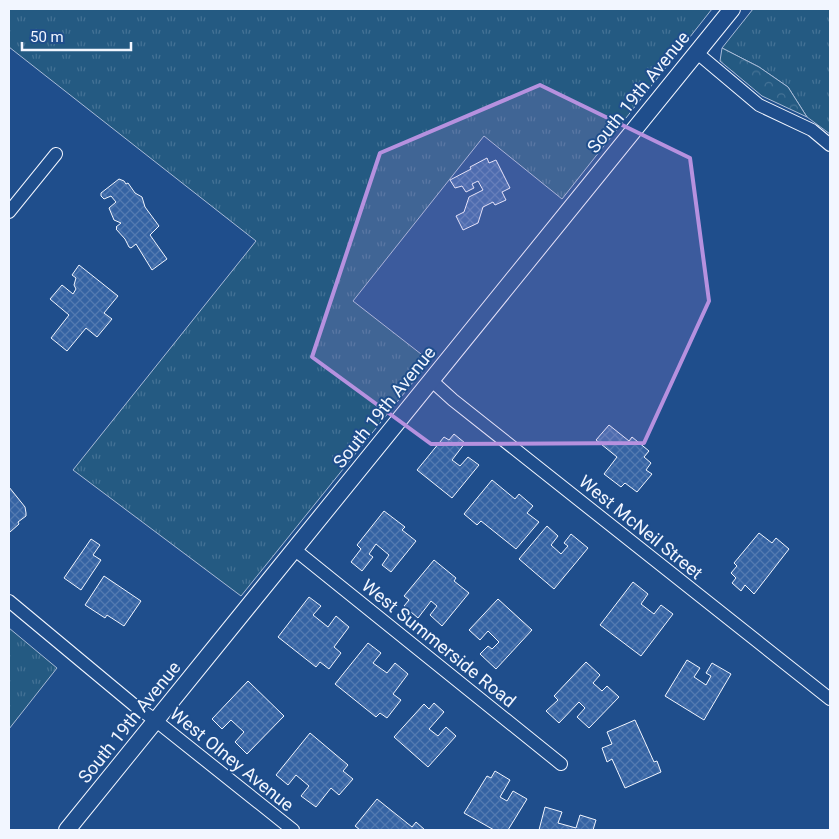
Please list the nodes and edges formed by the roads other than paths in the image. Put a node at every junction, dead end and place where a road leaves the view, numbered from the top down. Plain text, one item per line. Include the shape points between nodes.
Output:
1 (732, 9) edge
2 (696, 52) junction
3 (830, 145) edge
4 (56, 154) dead end
5 (9, 212) edge
6 (432, 381) junction
7 (294, 549) junction
8 (9, 601) edge
9 (830, 699) edge
10 (156, 720) junction
11 (561, 764) dead end
12 (67, 830) edge
13 (293, 830) edge

1 - 2 street, South 19th Avenue
2 - 3 street via 759,104 812,130
2 - 6 street, South 19th Avenue
4 - 5 street
6 - 7 street, South 19th Avenue
6 - 9 street, West McNeil Street
7 - 10 street, South 19th Avenue
7 - 11 street, West Summerside Road
8 - 10 street, West Olney Avenue
10 - 12 street, South 19th Avenue
10 - 13 street, West Olney Avenue

